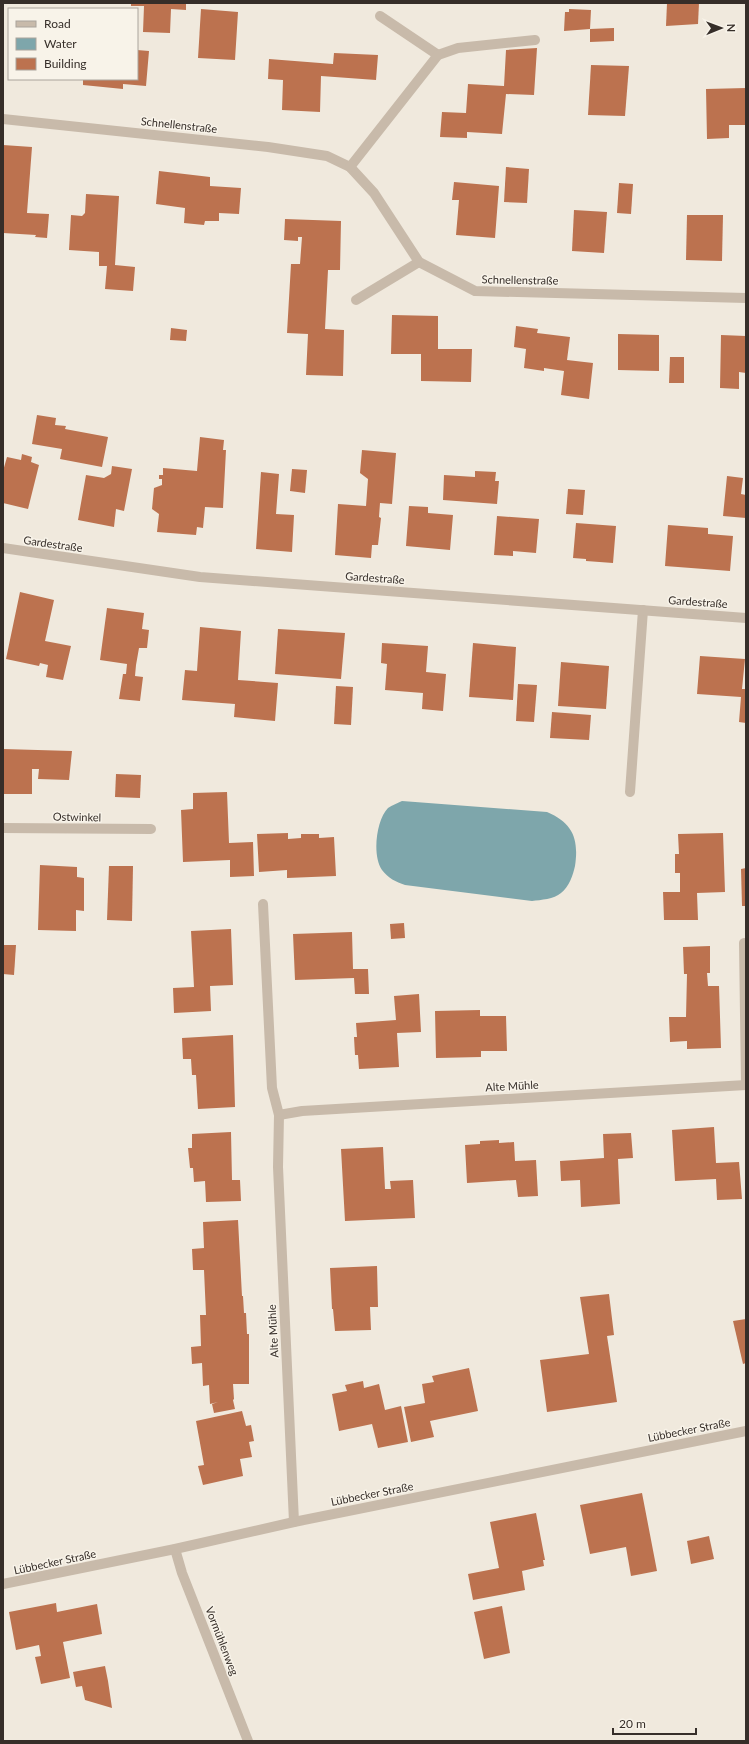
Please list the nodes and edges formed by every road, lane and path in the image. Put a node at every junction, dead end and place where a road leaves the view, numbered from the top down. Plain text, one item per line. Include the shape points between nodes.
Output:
1 (380, 16) dead end
2 (536, 40) dead end
3 (438, 55) junction
4 (3, 119) edge
5 (350, 167) junction
6 (419, 262) junction
7 (746, 298) edge
8 (356, 300) dead end
9 (3, 548) edge
10 (643, 610) junction
11 (746, 618) edge
12 (630, 792) dead end
13 (3, 828) edge
14 (151, 829) dead end
15 (263, 904) dead end
16 (744, 943) dead end
17 (746, 1085) edge
18 (279, 1115) junction
19 (746, 1431) edge
20 (294, 1522) junction
21 (175, 1549) junction
22 (3, 1584) edge
23 (248, 1741) edge

1 - 3 street
2 - 3 street via 458,48
3 - 5 street
4 - 5 street, Schnellenstraße via 268,146 327,156
5 - 6 street, Schnellenstraße via 374,193
6 - 7 street, Schnellenstraße via 475,291
6 - 8 street
9 - 10 street, Gardestraße via 200,577
10 - 11 street, Gardestraße
10 - 12 street
13 - 14 street, Ostwinkel
15 - 18 street, Alte Mühle via 272,1088
16 - 17 street
17 - 18 street, Alte Mühle via 302,1111
18 - 20 street, Alte Mühle via 278,1167
19 - 20 street, Lübbecker Straße
20 - 21 street, Lübbecker Straße
21 - 22 street, Lübbecker Straße
21 - 23 street, Vormühlenweg

